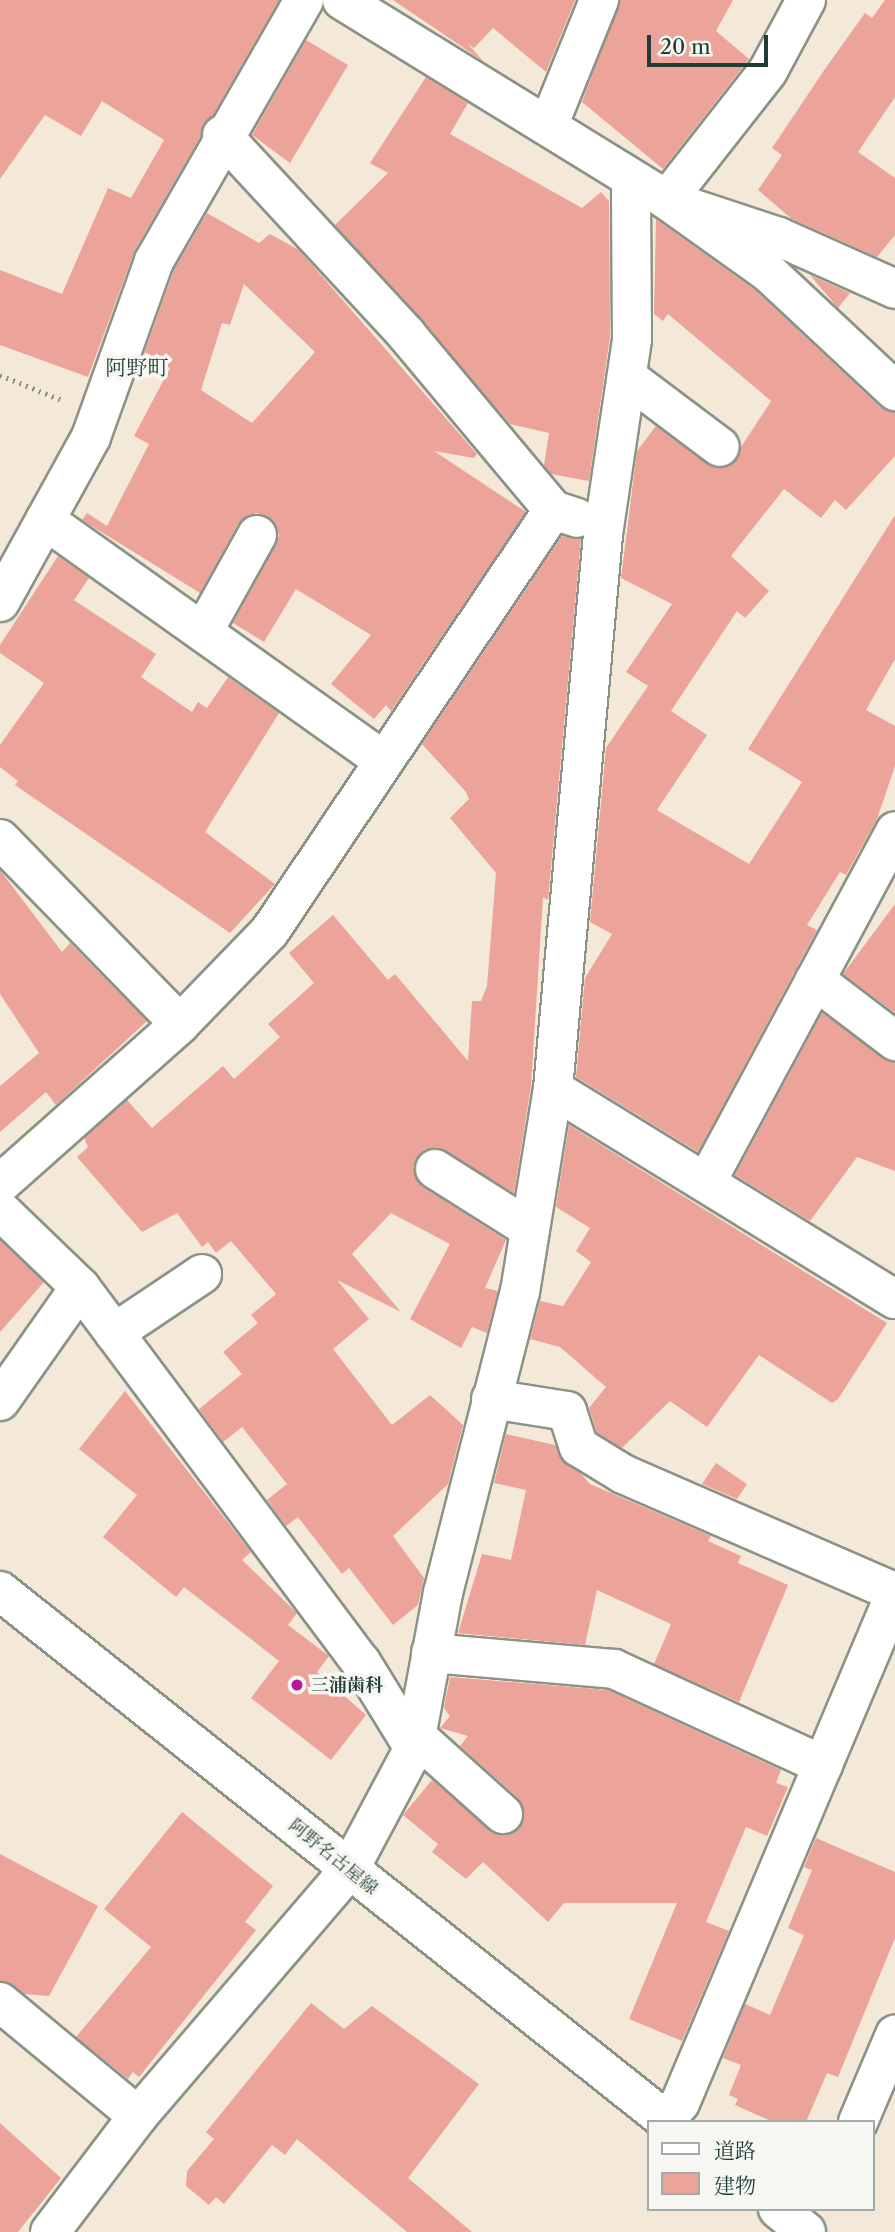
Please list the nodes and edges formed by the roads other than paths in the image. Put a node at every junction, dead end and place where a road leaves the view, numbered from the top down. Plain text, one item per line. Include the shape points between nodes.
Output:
1 (304, 0) edge
2 (342, 0) edge
3 (599, 0) edge
4 (806, 0) edge
5 (549, 124) junction
6 (222, 135) junction
7 (631, 181) junction
8 (667, 200) junction
9 (895, 289) edge
10 (627, 377) junction
11 (895, 391) edge
12 (720, 447) dead end
13 (553, 510) junction
14 (46, 520) junction
15 (604, 527) junction
16 (257, 535) dead end
17 (0, 603) edge
18 (203, 632) junction
19 (381, 759) junction
20 (895, 831) edge
21 (0, 839) edge
22 (815, 980) junction
23 (180, 1024) junction
24 (895, 1041) edge
25 (553, 1089) junction
26 (435, 1169) dead end
27 (708, 1179) junction
28 (0, 1184) edge
29 (0, 1210) edge
30 (530, 1230) junction
31 (202, 1274) dead end
32 (80, 1287) junction
33 (895, 1299) edge
34 (114, 1333) junction
35 (491, 1399) junction
36 (0, 1401) edge
37 (0, 1591) edge
38 (895, 1593) edge
39 (431, 1653) junction
40 (415, 1742) junction
41 (823, 1765) junction
42 (503, 1814) dead end
43 (349, 1870) junction
44 (0, 2002) edge
45 (895, 2035) edge
46 (138, 2116) junction
47 (666, 2120) edge
48 (668, 2120) edge
49 (859, 2120) edge
50 (50, 2232) edge

1 - 6 street
2 - 5 street
3 - 5 street
4 - 8 street via 768,71
5 - 7 street
6 - 13 street via 406,334
6 - 14 street via 155,261 98,418
7 - 8 street
7 - 10 street
8 - 9 street via 779,237
8 - 11 street via 769,273
10 - 12 street
10 - 15 street
13 - 15 street
13 - 19 street
14 - 17 street
14 - 18 street
15 - 25 street
16 - 18 street
18 - 19 street
19 - 23 street via 300,892
20 - 22 street
21 - 23 street
22 - 24 street
22 - 27 street
23 - 28 street
25 - 27 street
25 - 30 street
26 - 30 street
27 - 33 street
29 - 32 street
30 - 35 street
31 - 34 street
32 - 34 street
32 - 36 street
34 - 40 street
35 - 38 street via 566,1411 579,1447 623,1474
35 - 39 street
37 - 43 street, 阿野名古屋線
38 - 41 street
39 - 40 street
39 - 41 street via 614,1669
40 - 42 street
40 - 43 street
41 - 48 street via 681,2103
43 - 46 street
43 - 47 street, 阿野名古屋線
44 - 46 street
45 - 49 street
46 - 50 street

